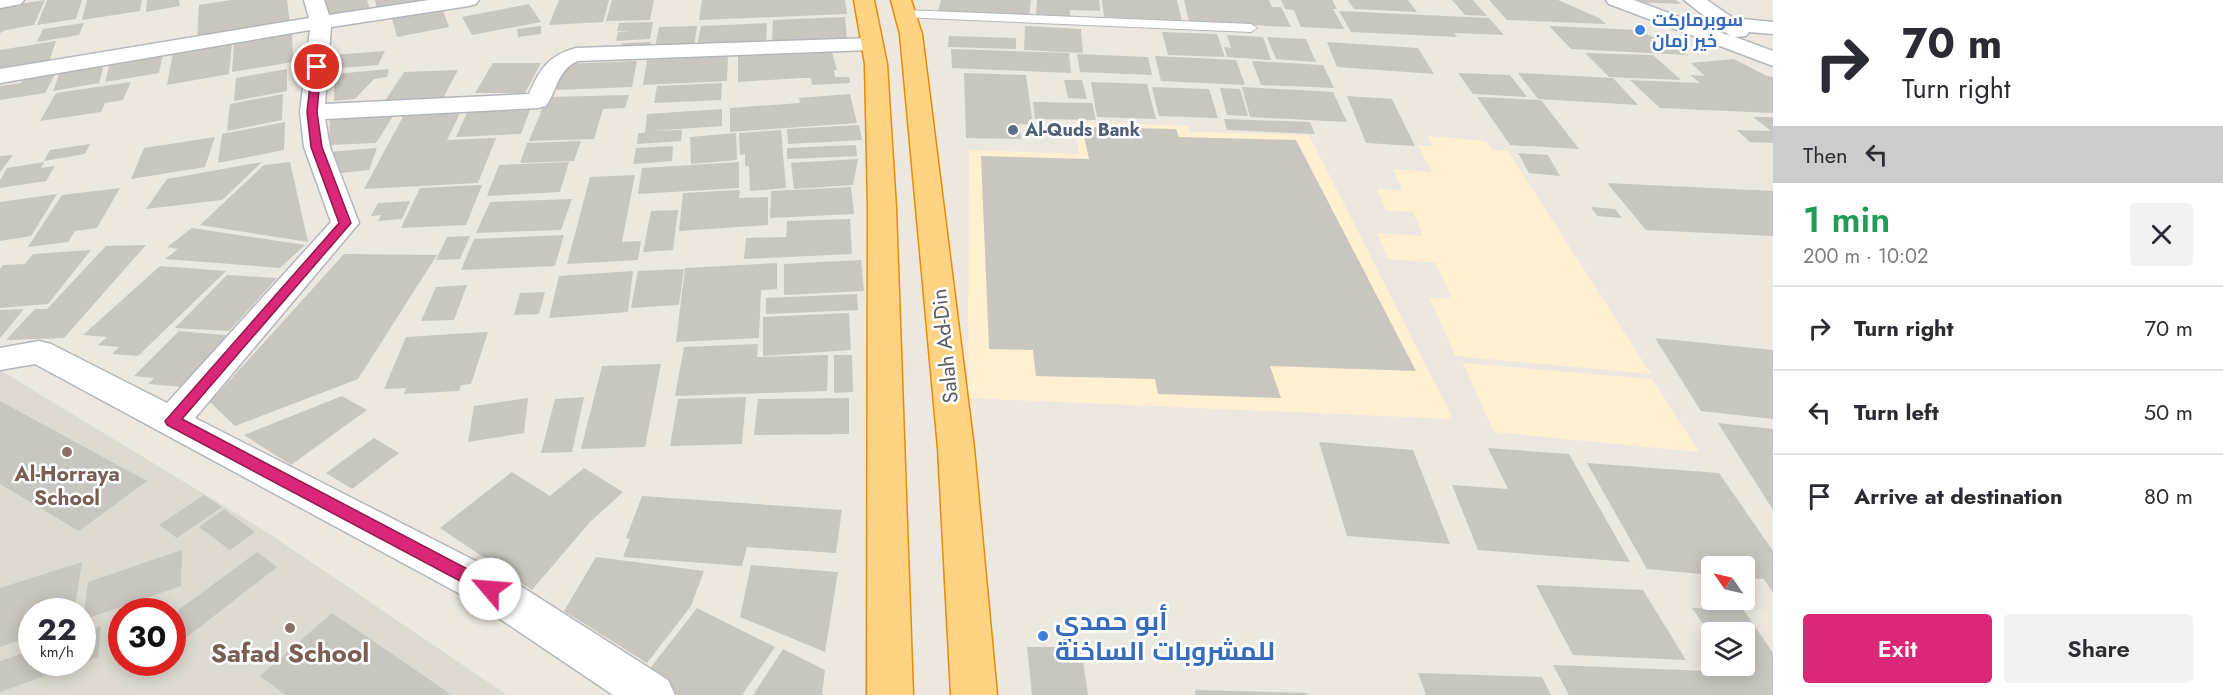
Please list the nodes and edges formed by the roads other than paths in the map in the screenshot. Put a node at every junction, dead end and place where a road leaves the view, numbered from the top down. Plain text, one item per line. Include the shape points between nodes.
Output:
1 (14, 0) edge
2 (468, 0) edge
3 (864, 0) edge
4 (1616, 0) edge
5 (1694, 0) edge
6 (0, 2) edge
7 (902, 7) edge
8 (318, 11) edge
9 (1727, 24) junction
10 (1251, 28) dead end
11 (1773, 28) edge
12 (871, 44) junction
13 (1773, 57) edge
14 (0, 76) edge
15 (312, 112) junction
16 (0, 359) edge
17 (172, 421) junction
18 (652, 695) edge
19 (890, 695) edge
20 (974, 695) edge

1 - 6 street
2 - 8 street
3 - 12 highway
4 - 13 street
5 - 9 street
7 - 10 lane
7 - 20 highway, Salah Ad-Din via 911,34 956,448
8 - 14 street
8 - 15 street
9 - 11 street
9 - 13 street
12 - 15 street via 576,55 551,68 538,101
12 - 19 highway via 876,64 882,208
15 - 17 street via 316,147 345,223
16 - 17 street via 39,352
17 - 18 street via 490,589

